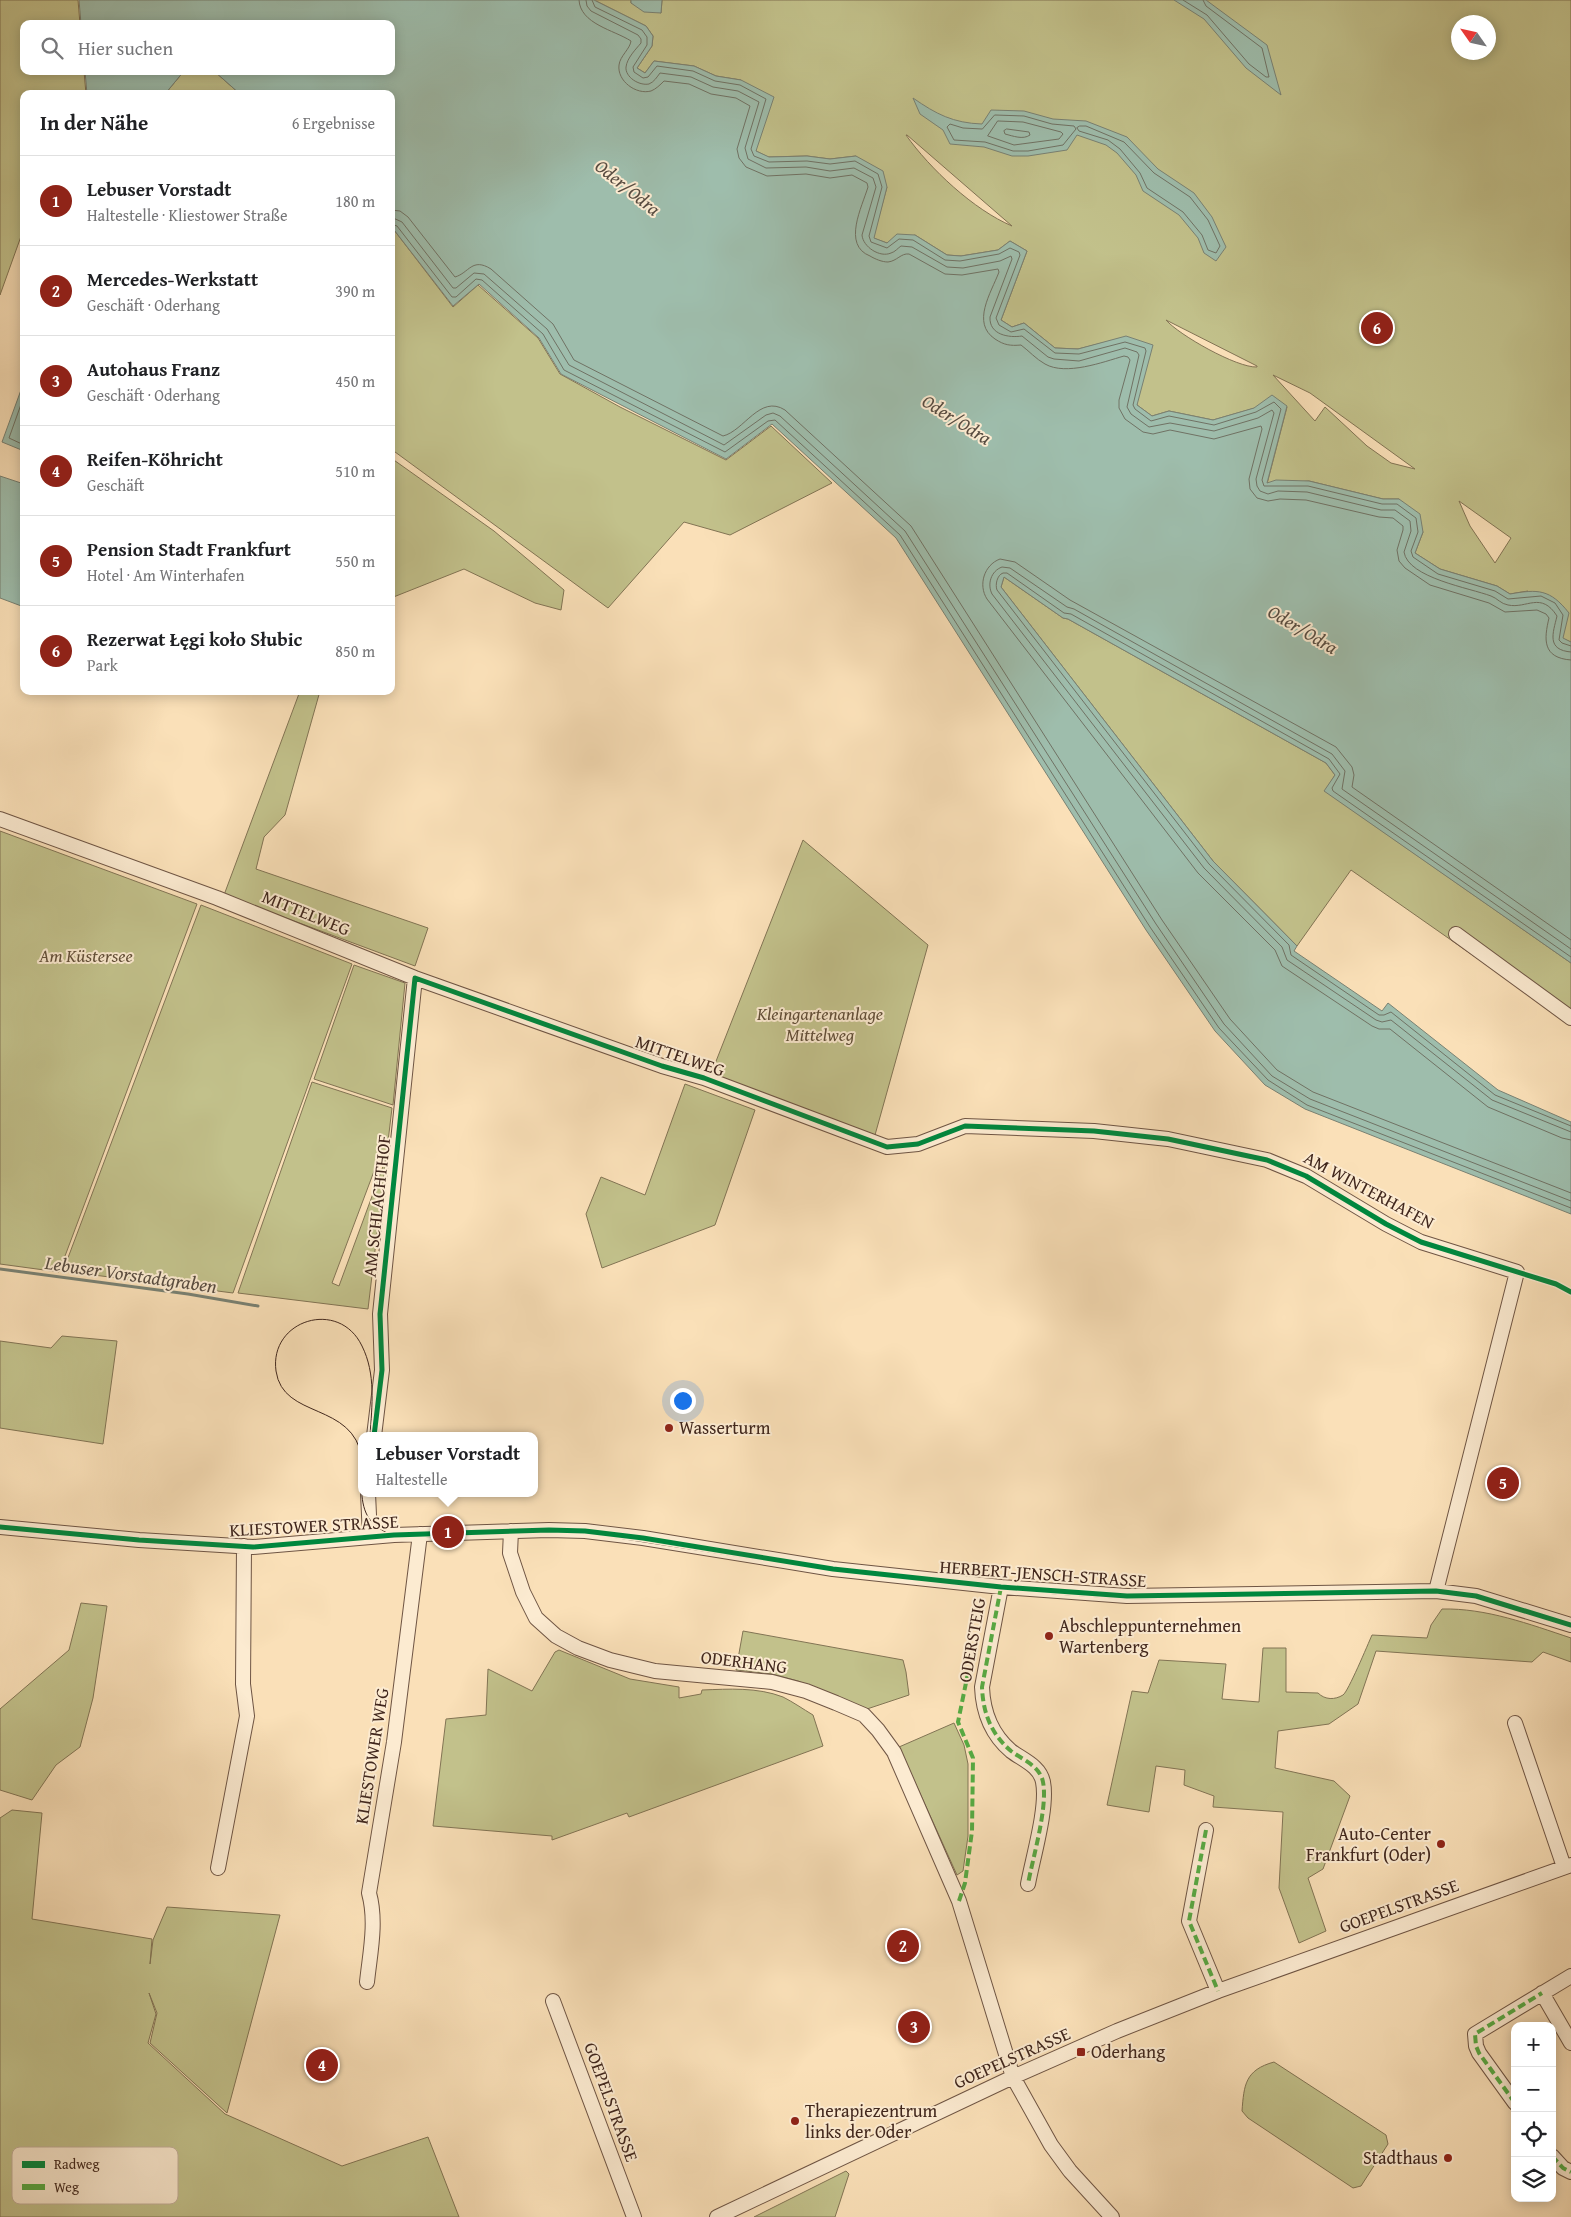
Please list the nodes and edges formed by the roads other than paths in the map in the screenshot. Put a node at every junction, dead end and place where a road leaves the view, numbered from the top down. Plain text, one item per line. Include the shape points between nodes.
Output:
1 (0, 819) edge
2 (1456, 934) dead end
3 (415, 978) junction
4 (1571, 1018) edge
5 (965, 1126) joint
6 (374, 1432) edge
7 (368, 1497) edge
8 (0, 1527) edge
9 (511, 1531) junction
10 (420, 1534) junction
11 (370, 1537) junction
12 (244, 1546) junction
13 (1001, 1587) junction
14 (1436, 1591) junction
15 (1571, 1625) edge
16 (1515, 1723) dead end
17 (1206, 1830) dead end
18 (1568, 1866) edge
19 (218, 1868) dead end
20 (1028, 1884) dead end
21 (1571, 1976) edge
22 (367, 1982) dead end
23 (1218, 1991) junction
24 (1542, 1993) junction
25 (554, 2001) dead end
26 (1571, 2043) edge
27 (1013, 2077) junction
28 (1511, 2097) edge
29 (1553, 2157) edge
30 (1571, 2172) edge
31 (634, 2217) edge
32 (717, 2217) edge
33 (1112, 2217) edge

1 - 3 street, MITTELWEG via 217,898
2 - 4 street
3 - 5 street, MITTELWEG via 704,1078 887,1147 918,1144
3 - 6 street, AM SCHLACHTHOF via 380,1314 382,1370
5 - 14 street, AM WINTERHAFEN via 1094,1131 1168,1139 1266,1160 1306,1176 1421,1242 1517,1272
7 - 11 street
8 - 12 street, KLIESTOWER STRASSE
9 - 10 street, KLIESTOWER STRASSE
9 - 13 street, HERBERT-JENSCH-STRASSE via 549,1530 633,1537 833,1569
9 - 27 street, ODERHANG via 510,1553 536,1618 572,1645 610,1660 655,1671 772,1682 797,1688 864,1715 878,1730 894,1752 959,1901
10 - 11 street, KLIESTOWER STRASSE
10 - 22 street, KLIESTOWER WEG via 394,1742 369,1893 373,1922
11 - 12 street, KLIESTOWER STRASSE
12 - 19 street via 243,1684 247,1716
13 - 14 street, HERBERT-JENSCH-STRASSE via 1127,1596
13 - 20 street, ODERSTEIG via 982,1687 983,1704 996,1735 1032,1764 1044,1783 1044,1802
14 - 15 street, HERBERT-JENSCH-STRASSE via 1476,1596
16 - 18 street, GOEPELSTRASSE
17 - 23 street via 1189,1921
18 - 23 street, GOEPELSTRASSE
21 - 24 street
23 - 27 street, GOEPELSTRASSE
24 - 26 street
24 - 28 street via 1476,2034 1479,2053
25 - 31 street, GOEPELSTRASSE
27 - 32 street, GOEPELSTRASSE
27 - 33 street, ODERHANG via 1051,2145
29 - 30 street

